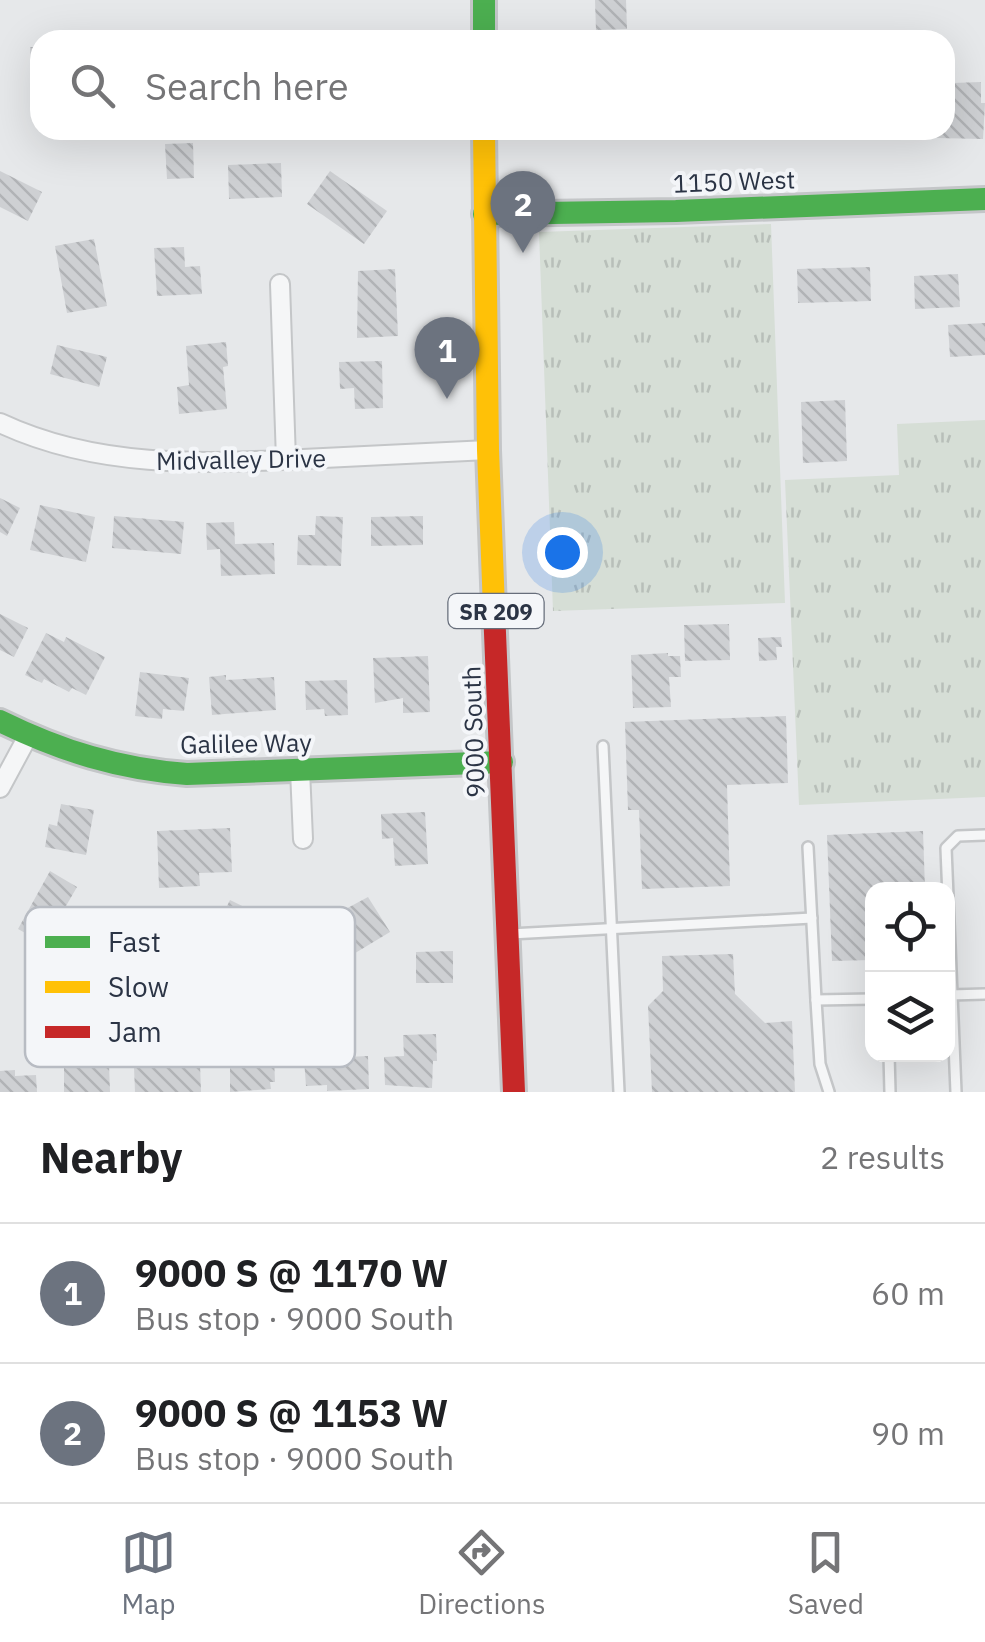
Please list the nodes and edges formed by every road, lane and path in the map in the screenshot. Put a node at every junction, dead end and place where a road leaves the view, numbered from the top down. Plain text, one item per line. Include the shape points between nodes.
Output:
1 (484, 0) edge
2 (484, 30) edge
3 (484, 140) edge
4 (985, 198) edge
5 (484, 214) junction
6 (280, 284) dead end
7 (0, 423) edge
8 (488, 450) junction
9 (286, 460) junction
10 (0, 721) edge
11 (28, 736) junction
12 (603, 746) dead end
13 (502, 762) junction
14 (300, 770) junction
15 (0, 788) edge
16 (985, 835) edge
17 (303, 839) dead end
18 (808, 848) dead end
19 (812, 918) junction
20 (610, 928) junction
21 (508, 934) junction
22 (949, 972) edge
23 (985, 994) edge
24 (955, 995) edge
25 (865, 998) edge
26 (816, 1000) junction
27 (889, 1062) edge
28 (954, 1062) edge
29 (514, 1092) edge
30 (619, 1092) edge
31 (829, 1092) edge
32 (890, 1092) edge
33 (956, 1092) edge

1 - 2 street
3 - 5 street, 9000 South / SR 209
4 - 5 street, 1150 West
5 - 8 street, 9000 South / SR 209
6 - 9 street
7 - 9 street, Midvalley Drive via 31,438 140,461
8 - 9 street, Midvalley Drive
8 - 13 street, 9000 South / SR 209
10 - 11 street, Galilee Way
11 - 14 street, Galilee Way via 56,750 141,771
11 - 15 street
12 - 20 lane
13 - 14 street, Galilee Way
13 - 21 street, 9000 South / SR 209
14 - 17 street
16 - 22 lane via 958,836 946,848
18 - 19 lane
19 - 20 lane
19 - 26 lane
20 - 21 lane
20 - 30 lane
21 - 29 street, 9000 South / SR 209
23 - 24 lane
25 - 26 lane
26 - 31 lane
27 - 32 lane
28 - 33 lane

